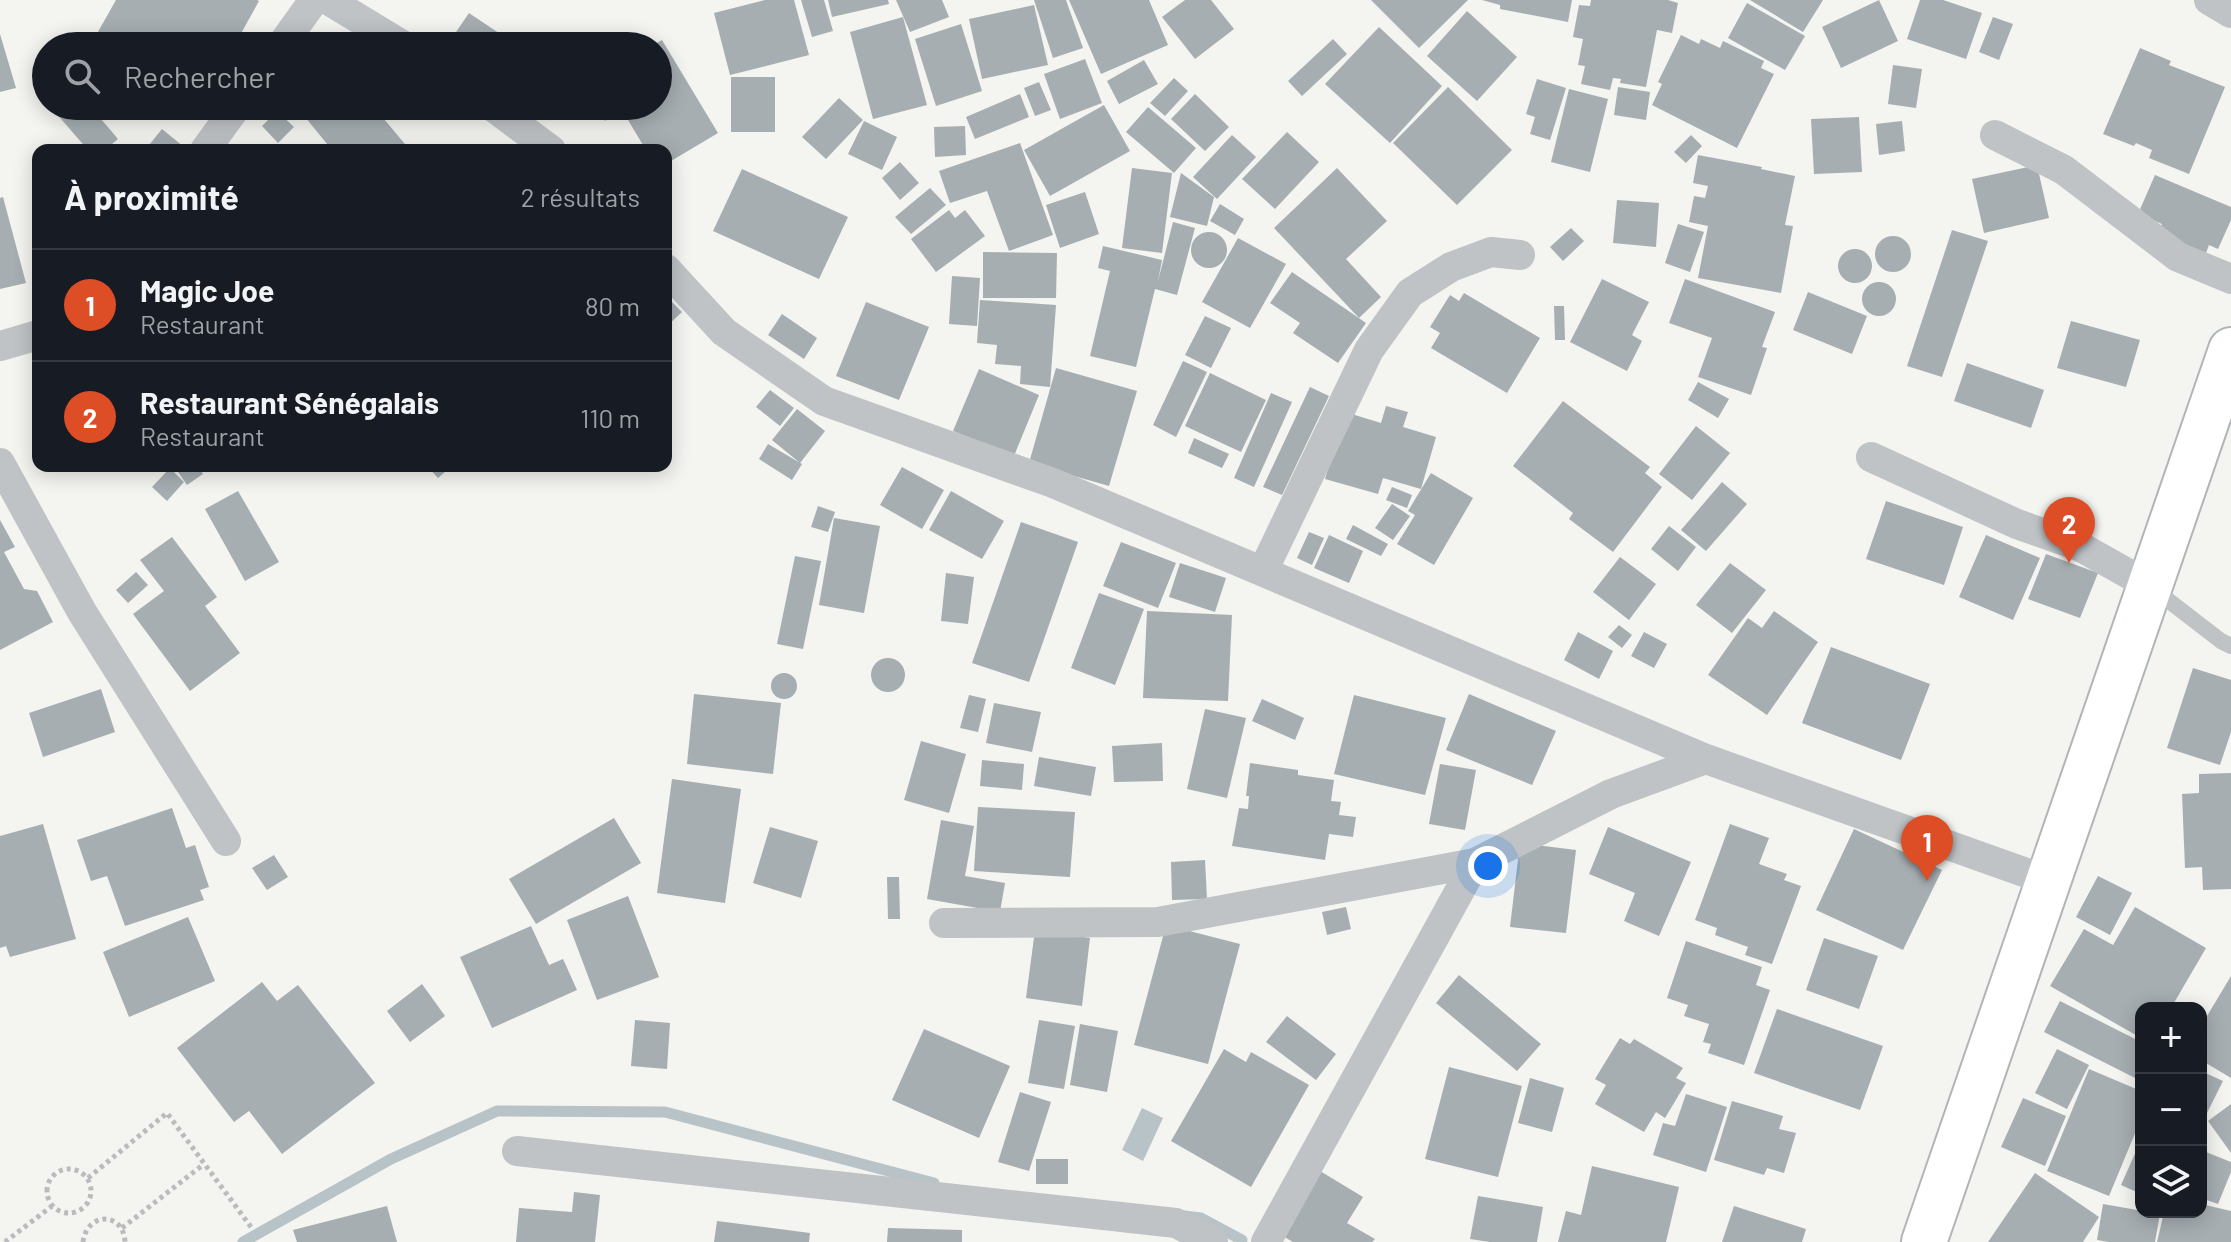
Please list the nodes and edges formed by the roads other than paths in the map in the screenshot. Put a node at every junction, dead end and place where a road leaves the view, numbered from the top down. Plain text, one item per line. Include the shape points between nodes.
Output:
1 (314, 0) edge
2 (328, 0) edge
3 (2209, 0) edge
4 (2231, 13) edge
5 (291, 32) edge
6 (381, 32) edge
7 (227, 120) edge
8 (511, 120) edge
9 (1995, 135) dead end
10 (209, 144) edge
11 (543, 144) edge
12 (1520, 255) dead end
13 (672, 276) edge
14 (2231, 279) edge
15 (32, 337) edge
16 (0, 346) edge
17 (2231, 350) edge
18 (1871, 457) dead end
19 (0, 463) edge
20 (1263, 571) junction
21 (2150, 586) junction
22 (2231, 646) edge
23 (1706, 759) junction
24 (226, 841) dead end
25 (1475, 863) junction
26 (2049, 881) junction
27 (944, 923) dead end
28 (517, 1151) dead end
29 (1213, 1242) edge
30 (1266, 1242) edge
31 (1924, 1242) edge

1 - 5 street
2 - 6 street
3 - 4 street
7 - 10 street
8 - 11 street
9 - 14 street via 2064,170 2178,257
12 - 20 street via 1491,252 1451,267 1410,293 1369,350
13 - 20 street via 724,332 824,401 1053,483
15 - 16 street
17 - 21 main road
18 - 21 street via 2017,524 2079,546
19 - 24 street via 82,612
20 - 23 street
21 - 22 lane
21 - 26 main road
23 - 25 street via 1611,794
23 - 26 street
25 - 27 street via 1158,922
25 - 30 street
26 - 31 main road
28 - 29 street via 1176,1223

